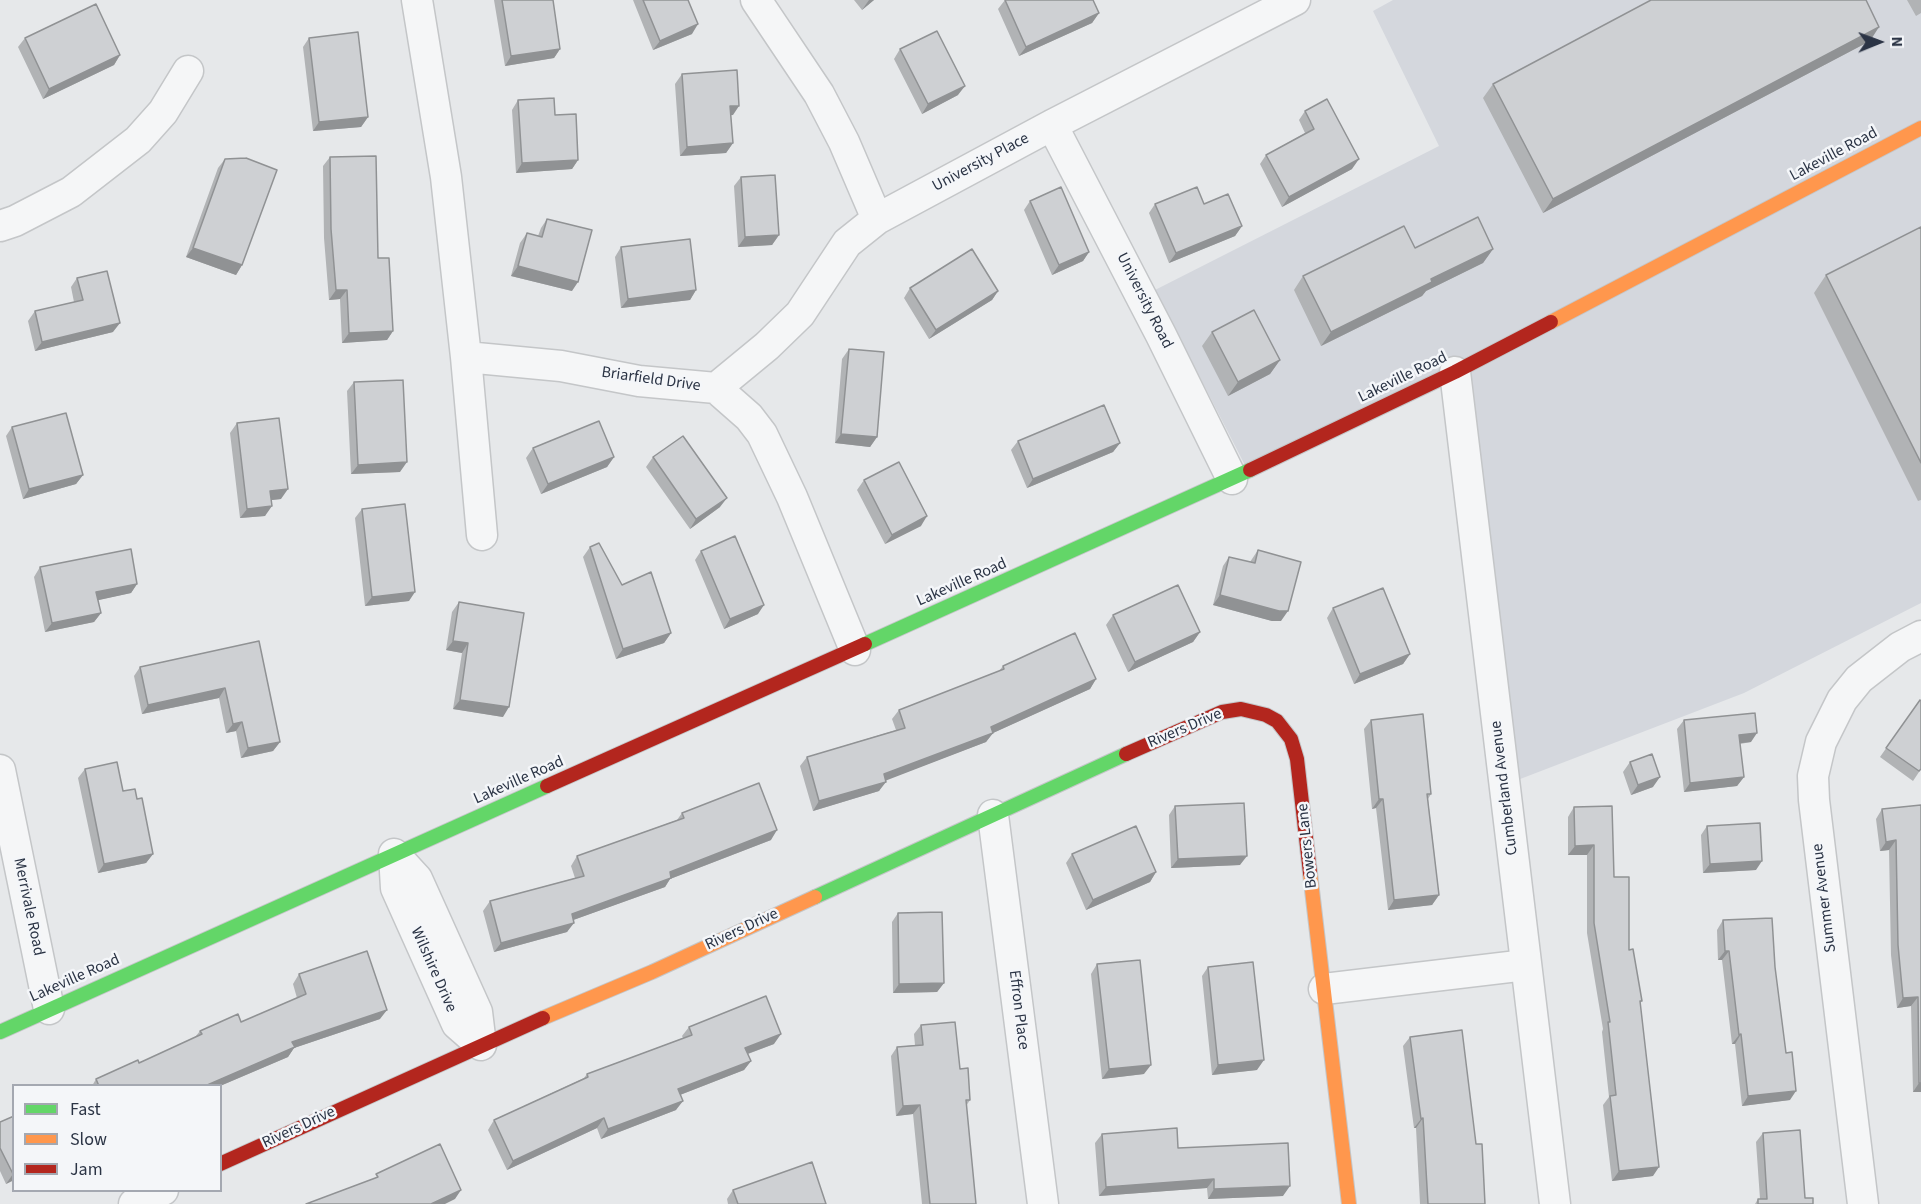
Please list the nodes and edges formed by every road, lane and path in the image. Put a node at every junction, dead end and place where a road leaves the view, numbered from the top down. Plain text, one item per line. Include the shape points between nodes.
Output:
1 (417, 0) edge
2 (756, 0) edge
3 (1295, 0) edge
4 (188, 71) dead end
5 (1052, 125) junction
6 (1921, 128) edge
7 (877, 219) junction
8 (0, 226) edge
9 (466, 357) junction
10 (1455, 372) junction
11 (716, 388) junction
12 (1232, 479) junction
13 (482, 535) dead end
14 (1921, 636) edge
15 (855, 650) junction
16 (1266, 715) joint
17 (0, 770) edge
18 (993, 816) junction
19 (394, 854) junction
20 (1526, 965) junction
21 (1324, 989) junction
22 (49, 1009) junction
23 (0, 1032) edge
24 (481, 1045) junction
25 (222, 1163) edge
26 (161, 1192) edge
27 (134, 1204) edge
28 (1043, 1204) edge
29 (1349, 1204) edge
30 (1555, 1204) edge
31 (1863, 1204) edge

1 - 9 street via 446,177
2 - 7 street via 819,93
3 - 5 street, University Place
4 - 8 street via 163,112 138,140 71,192
5 - 7 street, University Place
5 - 12 street, University Road
6 - 10 main road, Lakeville Road
7 - 11 street, University Place via 847,243 800,314
9 - 11 street, Briarfield Drive
9 - 13 street
10 - 12 main road, Lakeville Road
10 - 20 street, Cumberland Avenue
11 - 15 street, Briarfield Drive via 762,434
12 - 15 main road, Lakeville Road
14 - 31 street, Summer Avenue via 1859,679 1842,700 1821,742 1813,776
15 - 19 main road, Lakeville Road
16 - 18 main road, Rivers Drive via 1241,709 1203,719
16 - 21 main road, Bowers Lane via 1285,730 1297,759
17 - 22 street, Merrivale Road
18 - 24 main road, Rivers Drive via 652,972
18 - 28 street, Effron Place
19 - 22 main road, Lakeville Road
19 - 24 street, Wilshire Drive via 417,879 477,1012
20 - 21 street
20 - 30 street, Cumberland Avenue
21 - 29 main road, Bowers Lane
22 - 23 main road, Lakeville Road
24 - 25 main road, Rivers Drive
26 - 27 street

